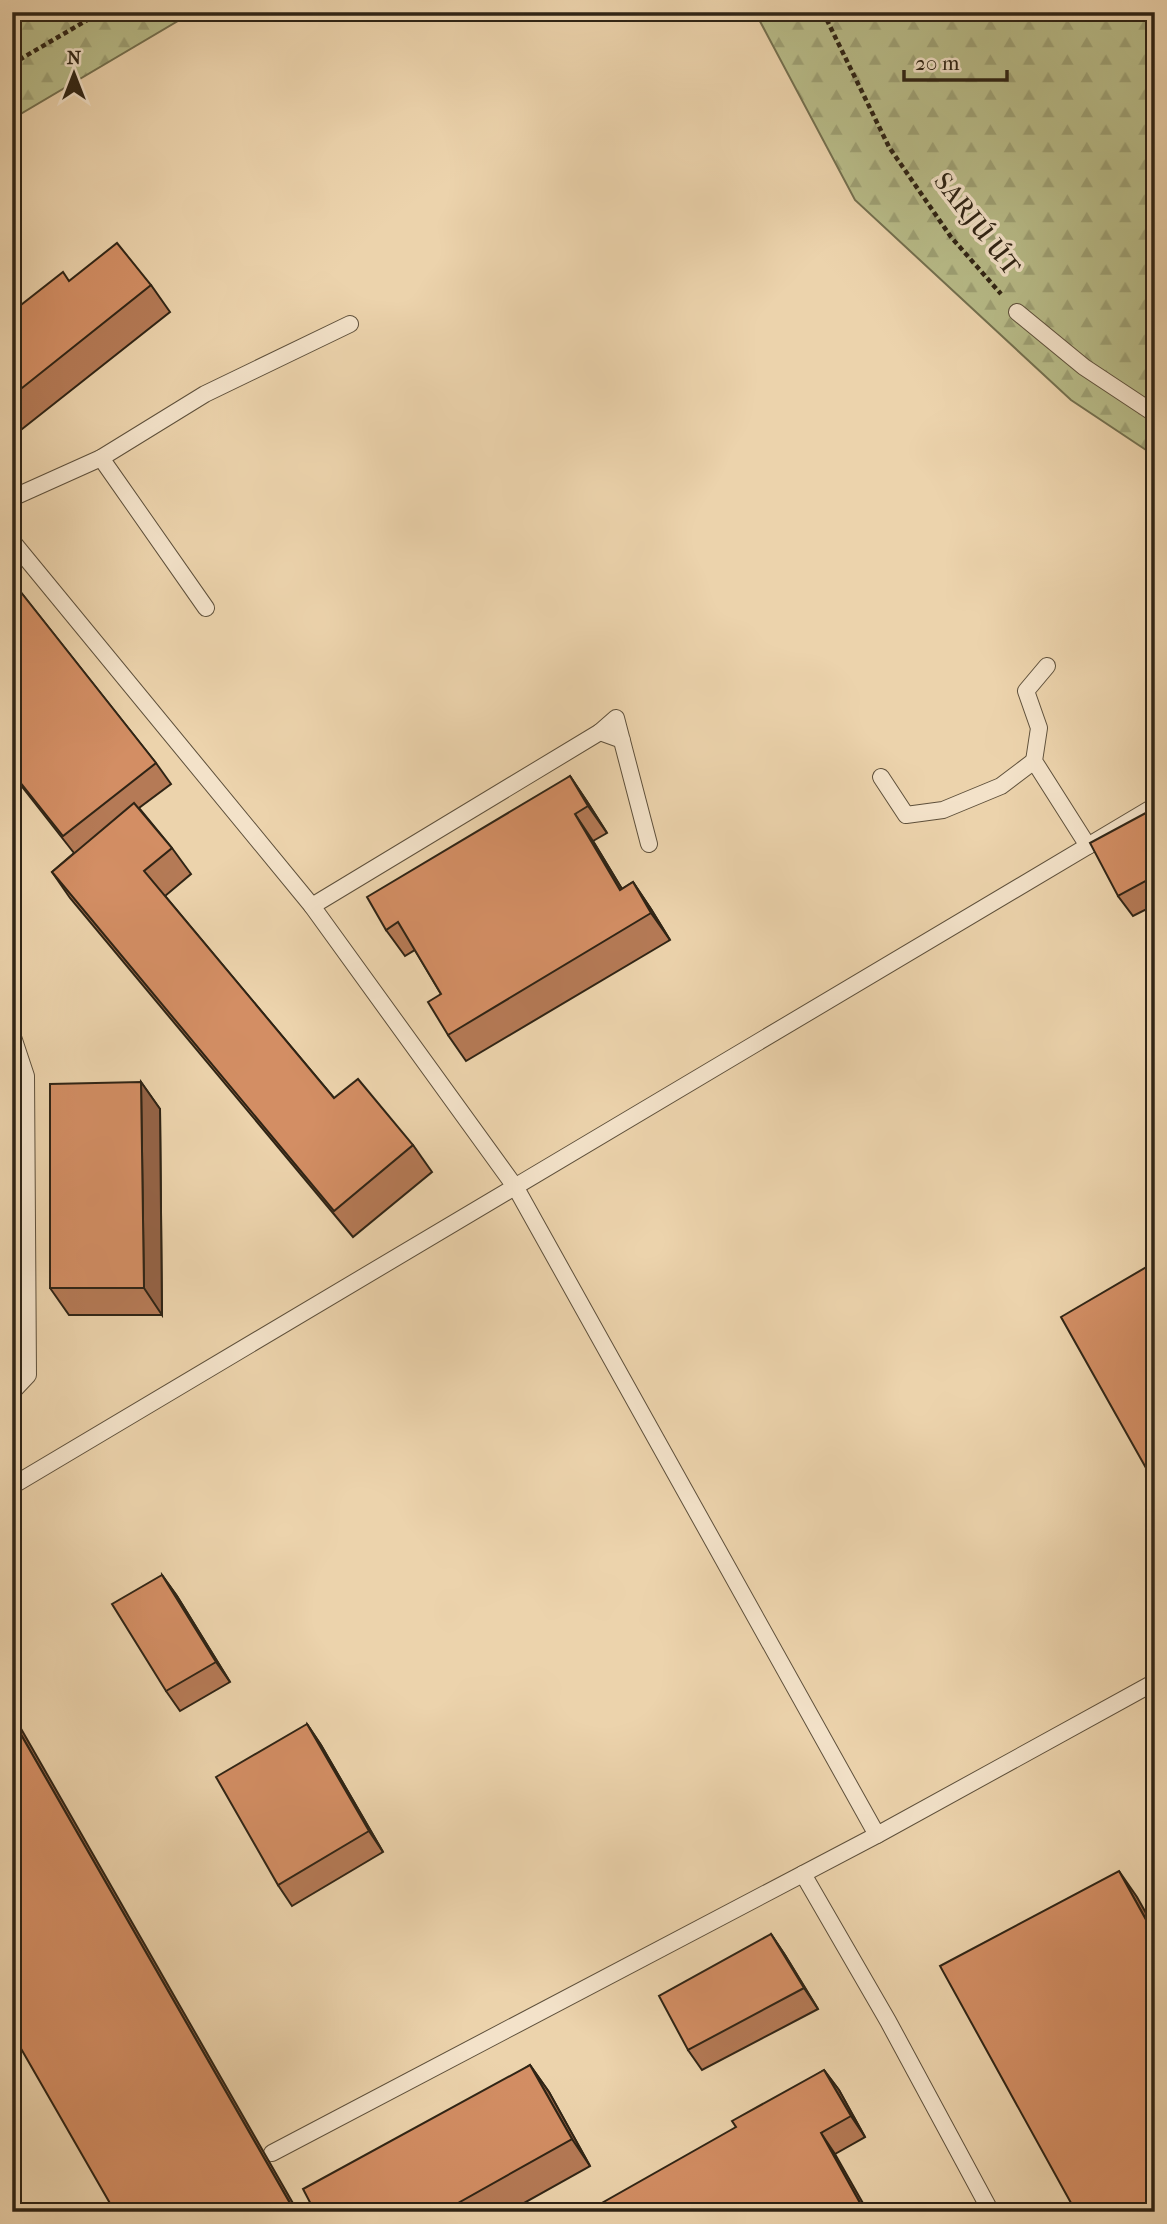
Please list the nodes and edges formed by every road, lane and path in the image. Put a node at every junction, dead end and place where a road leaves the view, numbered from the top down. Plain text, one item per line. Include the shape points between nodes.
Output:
1 (101, 12) edge
2 (823, 12) edge
3 (12, 64) edge
4 (1017, 312) joint
5 (350, 324) dead end
6 (1155, 414) edge
7 (101, 458) junction
8 (12, 498) edge
9 (12, 541) edge
10 (206, 608) dead end
11 (1047, 666) dead end
12 (1034, 761) junction
13 (881, 778) dead end
14 (1155, 807) edge
15 (649, 844) dead end
16 (1088, 846) junction
17 (312, 906) junction
18 (12, 1034) edge
19 (516, 1188) junction
20 (12, 1392) edge
21 (12, 1486) edge
22 (1155, 1682) edge
23 (877, 1835) junction
24 (803, 1874) junction
25 (272, 2153) dead end
26 (991, 2212) edge

1 - 3 path
2 - 4 path, SARJÚ ÚT via 890,147 951,237
4 - 6 lane, SARJÚ ÚT via 1084,367
5 - 7 lane via 205,394
7 - 8 lane
7 - 10 lane
9 - 17 lane
11 - 12 lane via 1026,691 1038,728
12 - 13 lane via 1001,786 943,810 906,815
12 - 16 lane
14 - 16 lane
15 - 17 lane via 622,740 600,732
16 - 19 lane
17 - 19 lane
18 - 20 lane via 26,1076 28,1375
19 - 21 lane
19 - 23 lane
22 - 23 lane
23 - 24 lane
24 - 25 lane
24 - 26 lane

